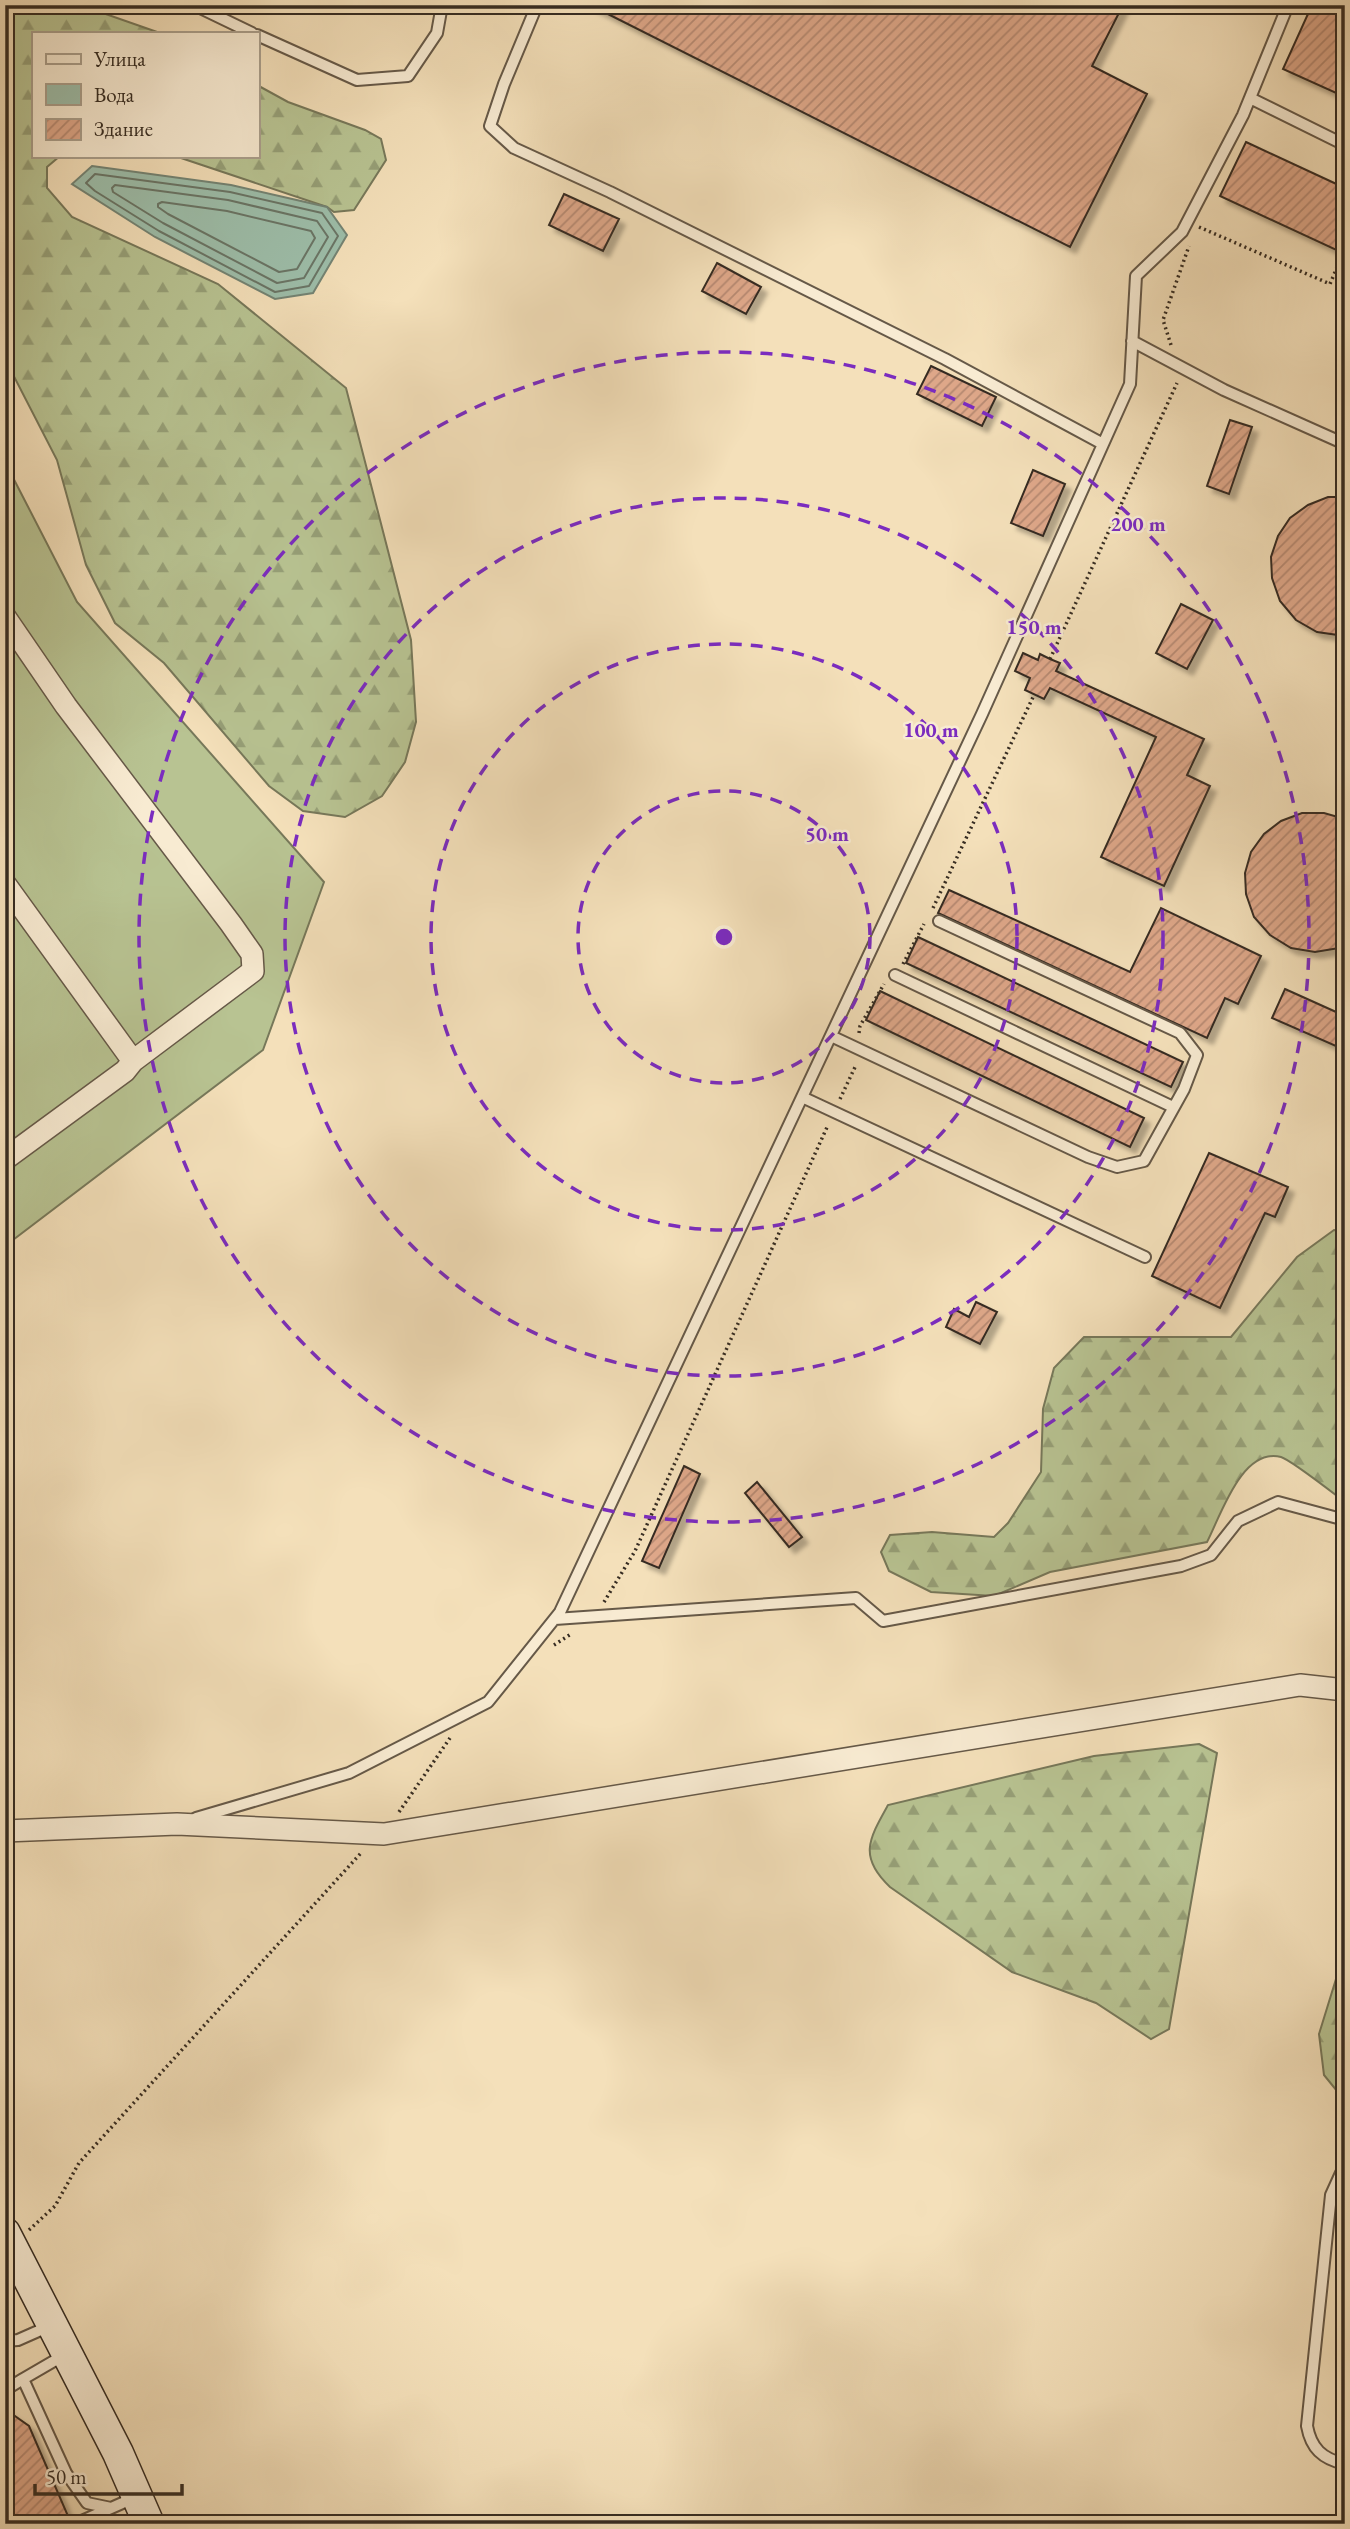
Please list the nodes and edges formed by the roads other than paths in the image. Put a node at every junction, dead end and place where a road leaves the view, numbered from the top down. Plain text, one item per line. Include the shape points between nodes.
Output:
1 (194, 5) edge
2 (442, 5) edge
3 (537, 5) edge
4 (1287, 5) edge
5 (250, 32) edge
6 (259, 37) edge
7 (1250, 98) junction
8 (1345, 145) edge
9 (1132, 341) junction
10 (1103, 444) junction
11 (1345, 444) edge
12 (5, 617) edge
13 (5, 884) edge
14 (939, 921) dead end
15 (895, 975) road end
16 (831, 1036) junction
17 (133, 1061) junction
18 (802, 1097) junction
19 (1173, 1107) junction
20 (6, 1156) edge
21 (1145, 1257) dead end
22 (1345, 1520) edge
23 (555, 1619) junction
24 (1345, 1690) edge
25 (177, 1824) junction
26 (5, 1831) edge
27 (1345, 2171) edge
28 (9, 2239) edge
29 (52, 2325) junction
30 (5, 2341) edge
31 (67, 2354) junction
32 (23, 2379) junction
33 (5, 2390) edge
34 (1345, 2464) edge
35 (124, 2502) junction
36 (75, 2524) edge
37 (149, 2524) edge

1 - 5 lane
2 - 6 lane via 437,33 408,76 357,80
3 - 10 lane via 490,126 514,148 945,359
4 - 7 lane
7 - 8 lane
7 - 9 lane via 1182,232 1136,276
9 - 10 lane via 1130,384
9 - 11 lane via 1224,390
10 - 16 lane
12 - 17 street via 252,954 253,971
13 - 17 street
14 - 19 lane via 1180,1033 1197,1055
15 - 19 lane
16 - 18 lane
16 - 19 lane via 1116,1167 1144,1161
17 - 20 street
18 - 21 lane
18 - 23 lane
22 - 23 lane via 1278,1502 1238,1521 1211,1555 1181,1566 883,1621 856,1598
23 - 25 lane via 488,1702 349,1773
24 - 25 street via 1300,1685 384,1834
25 - 26 street
27 - 34 lane via 1331,2195 1307,2426 1310,2442 1321,2455
28 - 29 main road
29 - 30 lane
29 - 31 main road
31 - 32 lane
31 - 35 main road via 118,2453
32 - 33 lane
32 - 35 lane via 66,2473 88,2503
35 - 36 lane
35 - 37 main road

